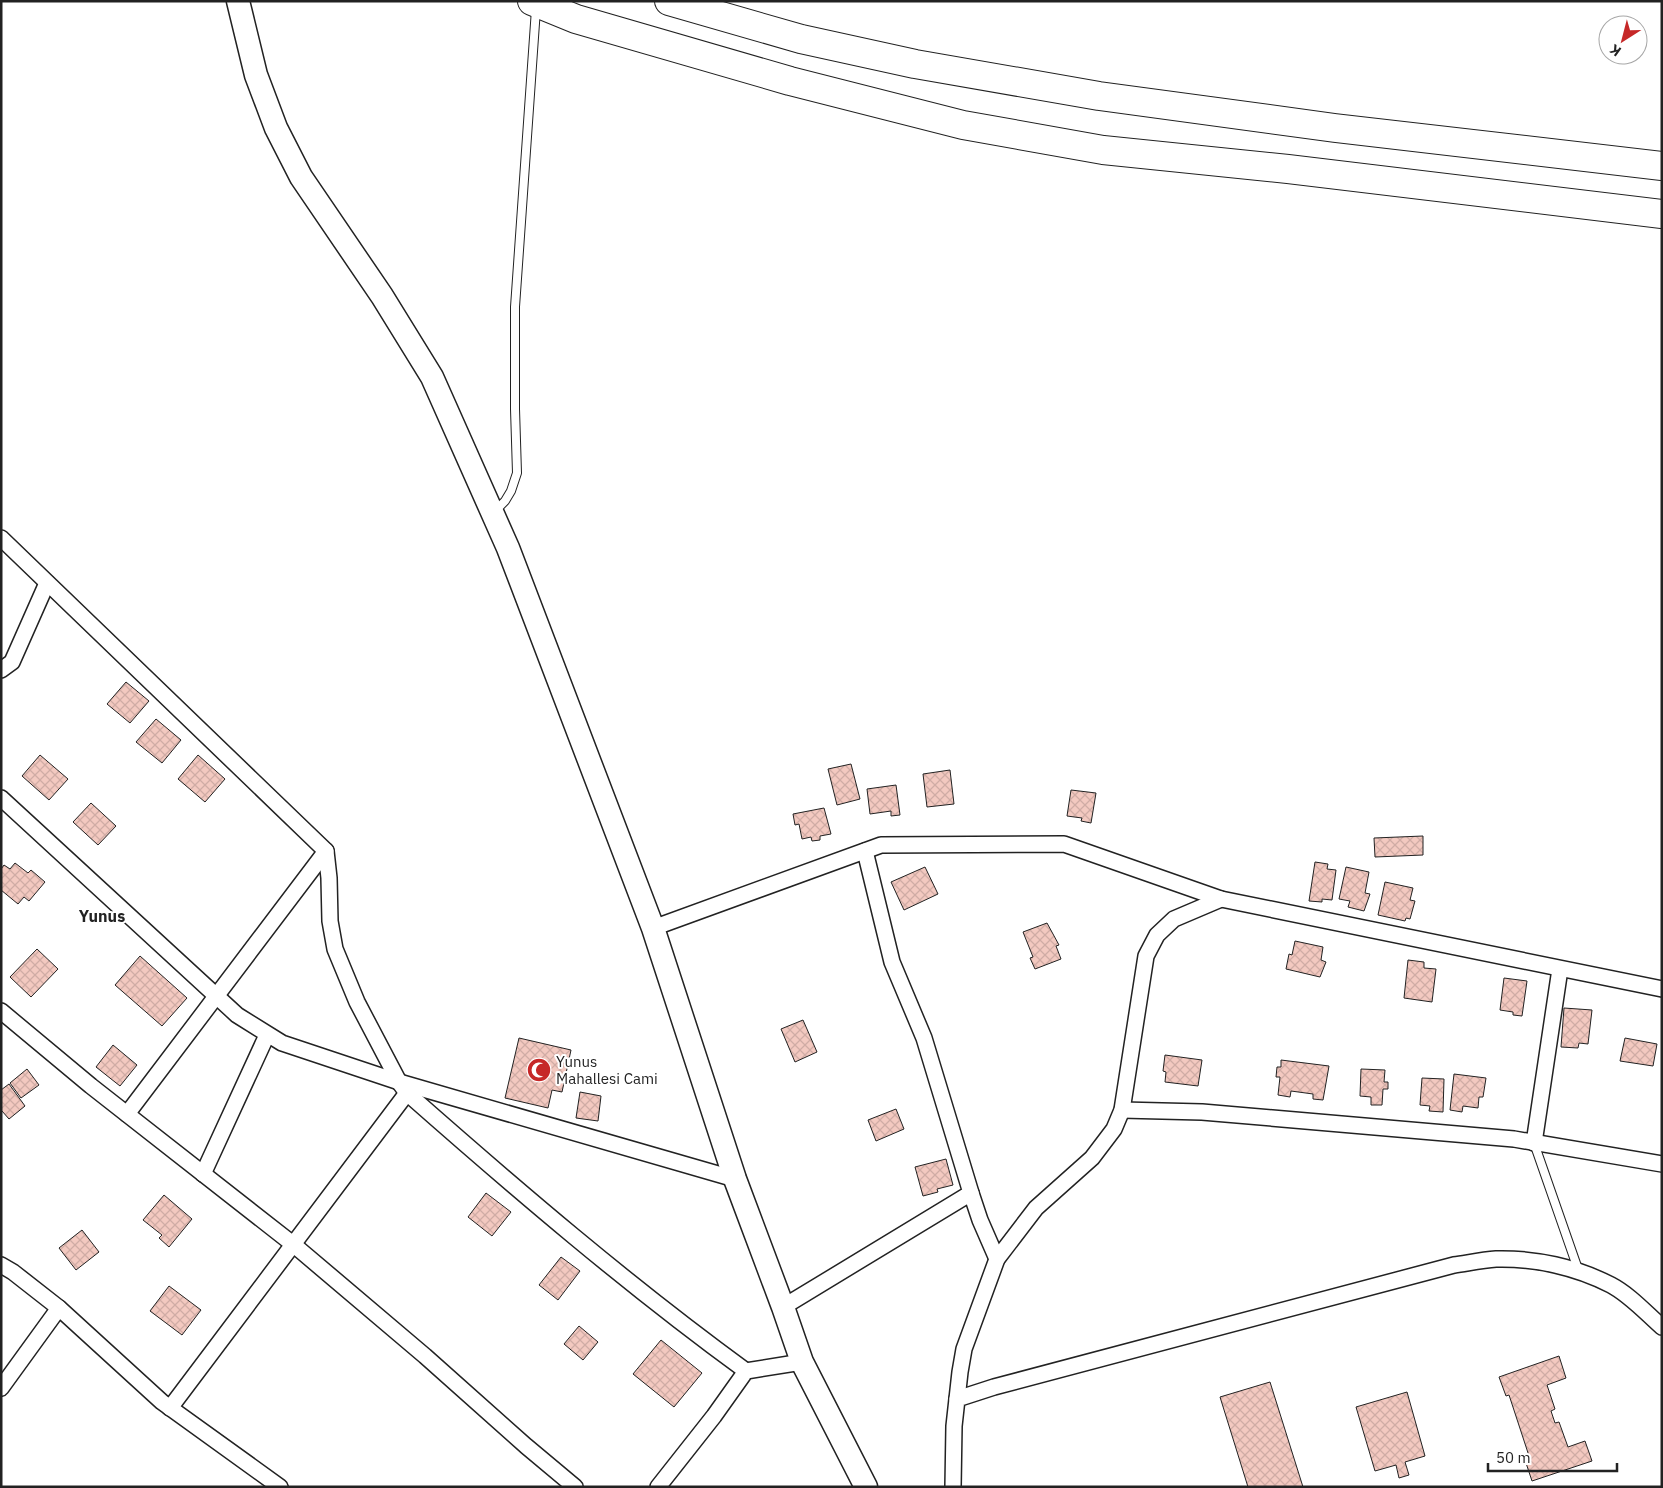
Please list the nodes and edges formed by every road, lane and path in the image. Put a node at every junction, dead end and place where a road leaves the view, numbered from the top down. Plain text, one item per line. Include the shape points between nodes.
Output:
1 (238, 1) edge
2 (670, 1) edge
3 (536, 2) edge
4 (1662, 166) edge
5 (1662, 214) edge
6 (493, 514) junction
7 (1, 538) edge
8 (47, 583) junction
9 (1, 670) edge
10 (1, 798) edge
11 (326, 851) junction
12 (865, 851) junction
13 (1221, 899) junction
14 (653, 928) junction
15 (1560, 969) junction
16 (1662, 989) edge
17 (216, 995) junction
18 (1, 1011) edge
19 (267, 1035) junction
20 (403, 1088) junction
21 (1122, 1110) junction
22 (127, 1114) junction
23 (1534, 1144) junction
24 (1662, 1164) edge
25 (203, 1174) junction
26 (735, 1179) junction
27 (971, 1193) junction
28 (294, 1245) junction
29 (997, 1259) junction
30 (1, 1264) edge
31 (1579, 1272) junction
32 (783, 1307) junction
33 (59, 1308) junction
34 (1662, 1327) edge
35 (802, 1362) junction
36 (746, 1371) junction
37 (1, 1388) edge
38 (957, 1399) junction
39 (170, 1408) junction
40 (280, 1487) edge
41 (575, 1487) edge
42 (658, 1487) edge
43 (866, 1487) edge
44 (953, 1487) edge

1 - 6 street via 256,75 276,128 301,177 382,296 432,377
2 - 4 highway via 801,39 915,64 1099,96 1335,128
3 - 5 highway via 576,19 790,81 962,125 1103,150
3 - 6 lane via 515,297 517,473 511,491
6 - 14 street
7 - 8 street
8 - 9 street via 12,662
8 - 11 street
10 - 17 street
11 - 17 street
11 - 20 street via 335,949 356,1002
12 - 13 street via 880,845 1064,844
12 - 14 street
12 - 27 street via 892,962 924,1038
13 - 15 street
13 - 21 street via 1174,919 1157,935 1146,956
14 - 26 street
15 - 16 street
15 - 23 street
17 - 19 street via 237,1015
17 - 22 street
18 - 22 street
19 - 20 street
19 - 25 street
20 - 26 street
20 - 28 street
20 - 36 street via 582,1243 677,1321
21 - 23 street via 1202,1112 1514,1139
21 - 29 street via 1114,1129 1092,1158 1036,1208
22 - 25 street
23 - 24 street
23 - 31 lane
25 - 28 street
26 - 32 street
27 - 29 street
27 - 32 street
28 - 39 street
28 - 41 street
29 - 38 street via 964,1349
30 - 33 street
31 - 34 street via 1612,1286
31 - 38 street via 1541,1262 1495,1259 1454,1265 1003,1384
32 - 35 street
33 - 37 street
33 - 39 street
35 - 36 street
35 - 43 street
36 - 42 street
38 - 44 street
39 - 40 street

